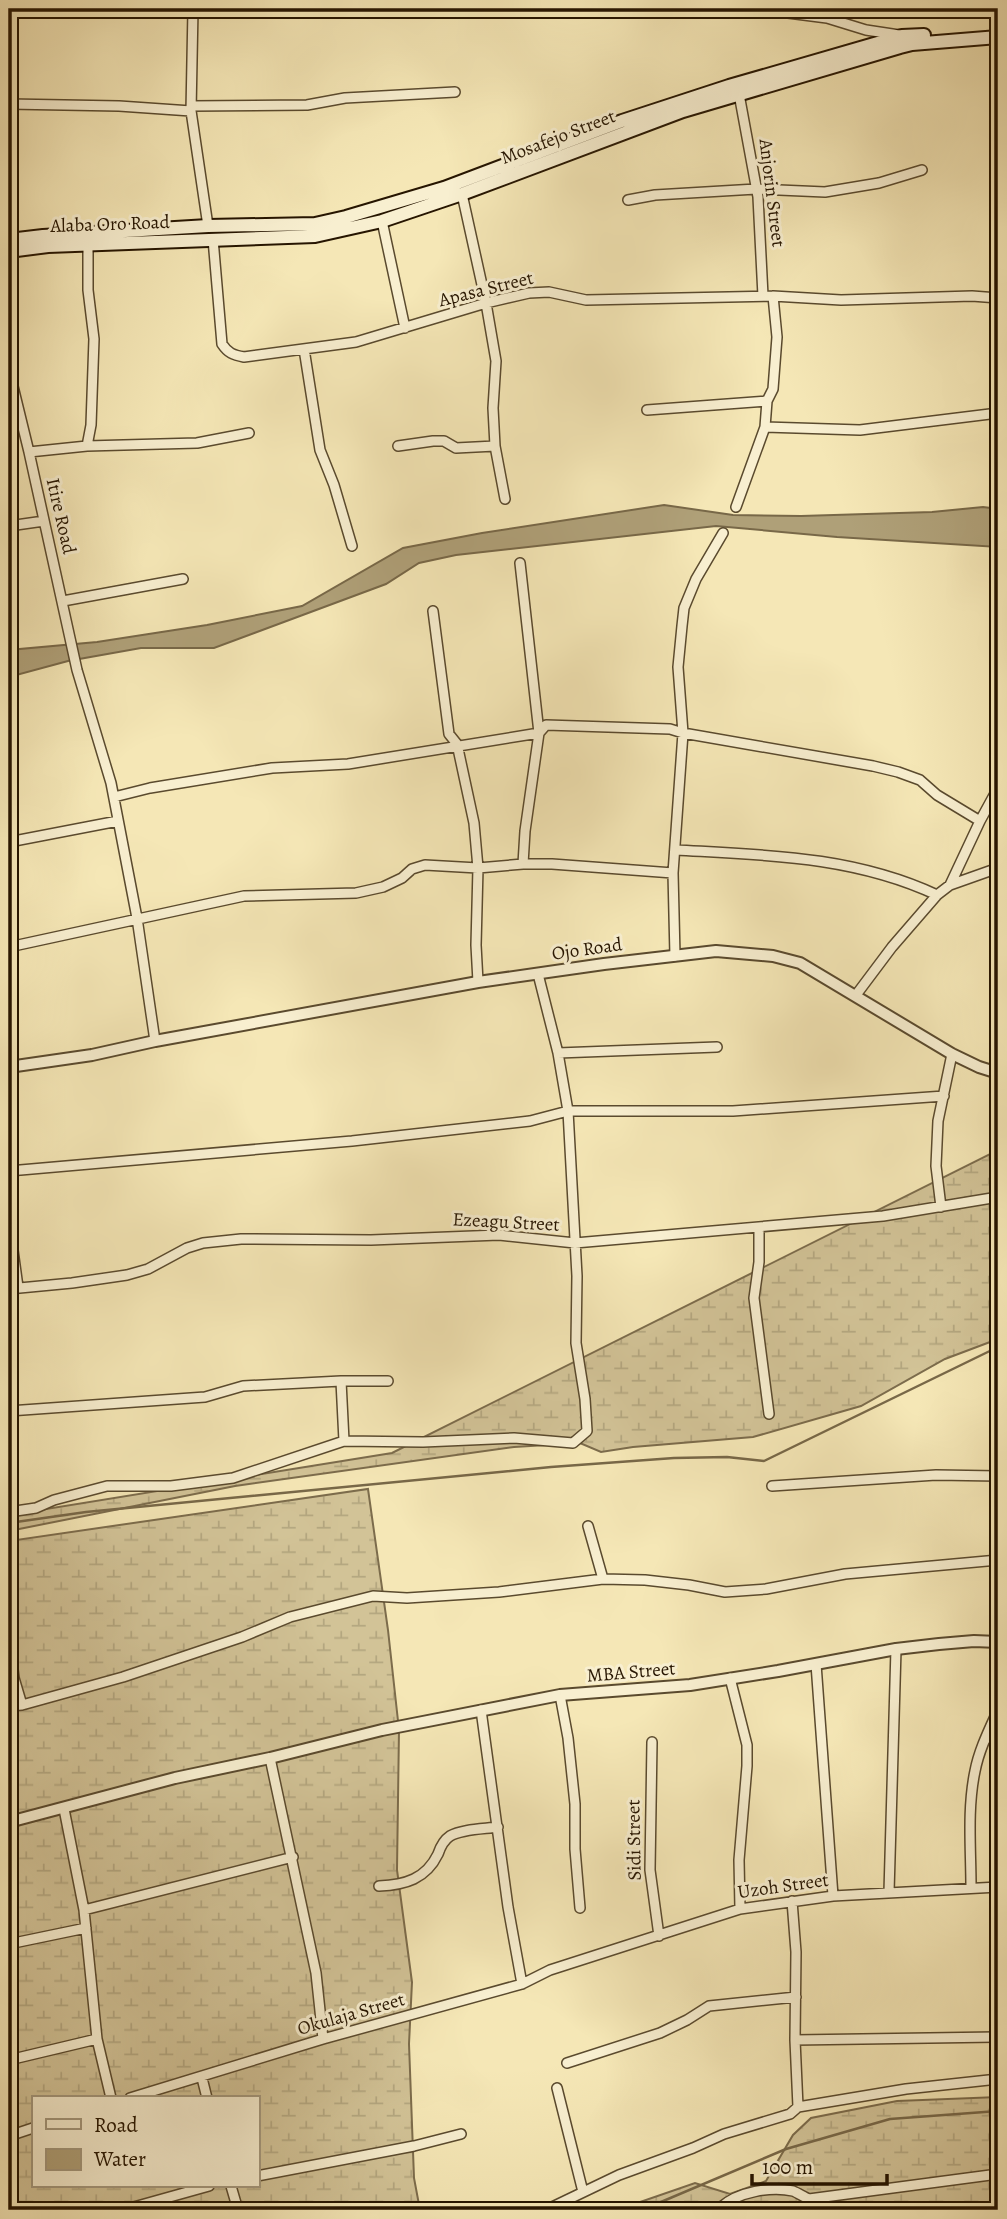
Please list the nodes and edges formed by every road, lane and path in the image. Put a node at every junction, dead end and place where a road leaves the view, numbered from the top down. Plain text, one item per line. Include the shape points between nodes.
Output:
1 (193, 9) edge
2 (655, 9) edge
3 (663, 9) edge
4 (718, 9) edge
5 (998, 31) edge
6 (998, 37) edge
7 (907, 40) junction
8 (778, 77) junction
9 (455, 92) dead end
10 (739, 94) junction
11 (9, 104) edge
12 (191, 108) junction
13 (922, 170) dead end
14 (756, 190) junction
15 (462, 194) junction
16 (628, 200) dead end
17 (382, 221) junction
18 (210, 233) junction
19 (121, 238) junction
20 (9, 240) edge
21 (88, 244) junction
22 (9, 251) edge
23 (768, 296) junction
24 (998, 298) edge
25 (486, 303) junction
26 (405, 328) junction
27 (304, 349) junction
28 (9, 369) edge
29 (767, 401) junction
30 (647, 410) dead end
31 (998, 413) edge
32 (765, 427) junction
33 (249, 433) dead end
34 (87, 446) junction
35 (398, 446) dead end
36 (495, 446) junction
37 (29, 452) junction
38 (505, 499) dead end
39 (736, 507) dead end
40 (44, 521) junction
41 (9, 526) edge
42 (723, 533) dead end
43 (352, 546) dead end
44 (520, 563) dead end
45 (183, 579) dead end
46 (63, 601) junction
47 (433, 611) dead end
48 (539, 733) junction
49 (683, 733) junction
50 (457, 744) junction
51 (998, 788) edge
52 (114, 797) junction
53 (118, 821) junction
54 (980, 821) junction
55 (9, 842) edge
56 (676, 850) junction
57 (523, 864) junction
58 (478, 868) junction
59 (998, 868) edge
60 (673, 873) junction
61 (950, 885) junction
62 (937, 895) junction
63 (137, 918) junction
64 (9, 947) edge
65 (675, 956) junction
66 (538, 974) junction
67 (478, 982) junction
68 (856, 995) junction
69 (155, 1041) junction
70 (717, 1047) dead end
71 (558, 1053) junction
72 (952, 1054) junction
73 (9, 1067) edge
74 (998, 1073) edge
75 (944, 1096) junction
76 (568, 1111) junction
77 (9, 1171) edge
78 (998, 1197) edge
79 (940, 1207) junction
80 (9, 1221) edge
81 (759, 1228) junction
82 (575, 1243) junction
83 (13, 1288) edge
84 (341, 1381) junction
85 (388, 1381) dead end
86 (9, 1410) edge
87 (768, 1415) dead end
88 (344, 1441) junction
89 (998, 1476) edge
90 (772, 1486) dead end
91 (9, 1512) edge
92 (588, 1526) dead end
93 (998, 1560) edge
94 (10, 1568) edge
95 (603, 1579) junction
96 (9, 1597) edge
97 (9, 1637) edge
98 (998, 1642) edge
99 (896, 1649) junction
100 (816, 1664) junction
101 (730, 1678) junction
102 (560, 1695) junction
103 (22, 1705) junction
104 (9, 1706) edge
105 (481, 1710) junction
106 (998, 1710) edge
107 (986, 1737) junction
108 (998, 1739) edge
109 (652, 1742) dead end
110 (270, 1758) junction
111 (64, 1809) junction
112 (9, 1822) edge
113 (498, 1827) junction
114 (293, 1857) junction
115 (379, 1886) dead end
116 (971, 1887) junction
117 (998, 1887) edge
118 (889, 1892) junction
119 (833, 1896) junction
120 (792, 1901) junction
121 (580, 1908) dead end
122 (740, 1909) junction
123 (84, 1910) junction
124 (86, 1928) junction
125 (659, 1936) junction
126 (9, 1944) edge
127 (580, 1961) joint
128 (522, 1984) junction
129 (796, 1997) junction
130 (996, 2037) dead end
131 (97, 2039) junction
132 (323, 2039) junction
133 (795, 2040) junction
134 (9, 2060) edge
135 (567, 2063) dead end
136 (202, 2078) junction
137 (998, 2078) edge
138 (557, 2088) dead end
139 (111, 2096) edge
140 (137, 2096) edge
141 (206, 2096) edge
142 (798, 2107) junction
143 (32, 2128) edge
144 (461, 2134) dead end
145 (9, 2136) edge
146 (998, 2174) edge
147 (259, 2176) edge
148 (202, 2188) edge
149 (232, 2188) edge
150 (583, 2192) junction
151 (809, 2199) junction
152 (721, 2209) edge
153 (123, 2210) edge
154 (238, 2210) edge
155 (546, 2210) edge
156 (697, 2210) edge
157 (810, 2210) edge

1 - 12 street
2 - 3 street
4 - 7 street via 827,18
5 - 7 main road
6 - 7 main road
7 - 8 main road, Mosafejo Street
8 - 10 main road, Mosafejo Street
8 - 18 main road, Mosafejo Street via 622,121 377,209 316,223
9 - 12 street via 345,98 307,105
10 - 14 street, Anjorin Street
10 - 15 main road, Mosafejo Street
11 - 12 street
12 - 18 street
13 - 14 street via 825,192
14 - 16 street
14 - 23 street, Anjorin Street
15 - 17 main road, Mosafejo Street
15 - 25 street
17 - 18 main road, Mosafejo Street via 315,236
17 - 26 street
18 - 19 main road, Alaba Oro Road
18 - 27 street, Apasa Street via 226,351 244,357
19 - 20 main road, Alaba Oro Road
19 - 21 main road, Alaba Oro Road
21 - 22 main road, Alaba Oro Road
21 - 34 street via 94,340
23 - 24 street, Apasa Street
23 - 25 street, Apasa Street via 586,300 549,292
23 - 29 street, Anjorin Street via 777,337 773,389
25 - 26 street, Apasa Street
25 - 36 street via 496,361
26 - 27 street, Apasa Street via 356,342
27 - 43 street via 320,450
28 - 37 street, Itire Road
29 - 30 street
29 - 32 street, Anjorin Street
31 - 32 street via 860,430
32 - 39 street, Anjorin Street
33 - 34 street via 197,443
34 - 37 street
35 - 36 street via 432,441 456,448
36 - 38 street
37 - 40 street, Itire Road
40 - 41 street
40 - 46 street, Itire Road
42 - 49 street via 684,608 678,667
44 - 48 street
45 - 46 street
46 - 52 street, Itire Road via 77,670
47 - 50 street via 449,734
48 - 49 street via 545,725 557,725
48 - 50 street
48 - 57 street
49 - 54 street via 898,772 920,780
49 - 56 street
50 - 52 street via 361,762 272,768
50 - 58 street via 474,823
51 - 54 street
52 - 53 street, Itire Road
53 - 55 street
53 - 63 street, Itire Road
54 - 61 street
56 - 60 street
56 - 62 street via 835,863 880,872
57 - 58 street
57 - 60 street
58 - 63 street via 425,865 383,887 356,893 244,896
58 - 67 street
59 - 61 street
60 - 65 street
61 - 62 street
62 - 68 street
63 - 64 street
63 - 69 street, Itire Road
65 - 66 street, Ojo Road
65 - 68 street, Ojo Road via 716,951 773,956 800,963
66 - 67 street, Ojo Road
66 - 71 street
67 - 69 street, Ojo Road
68 - 72 street, Ojo Road
69 - 73 street, Ojo Road
70 - 71 street
71 - 76 street
72 - 74 street, Ojo Road
72 - 75 street
75 - 76 street via 733,1111
75 - 79 street via 936,1166
76 - 77 street via 530,1121 352,1141
76 - 82 street
78 - 79 street, Ezeagu Street
79 - 81 street, Ezeagu Street
80 - 83 street
81 - 82 street, Ezeagu Street
81 - 87 street via 754,1298
82 - 83 street, Ezeagu Street via 499,1236 241,1239 202,1243 127,1275
82 - 88 street via 576,1343 587,1430 573,1443 514,1438
84 - 85 street
84 - 86 street via 243,1386 205,1397
84 - 88 street
88 - 91 street via 233,1478 171,1486 107,1486
89 - 90 street
92 - 95 street
93 - 95 street via 845,1574 725,1592
94 - 96 street
95 - 103 street via 499,1592 373,1596 290,1618 123,1677
97 - 103 street
98 - 99 street, MBA Street
99 - 100 street, MBA Street
99 - 118 street
100 - 101 street, MBA Street
100 - 119 street
101 - 102 street, MBA Street
101 - 122 street via 747,1745
102 - 105 street, MBA Street
102 - 121 street via 575,1804
103 - 104 street
105 - 110 street, MBA Street
105 - 113 street
106 - 107 street
107 - 108 street
107 - 116 street via 972,1789
109 - 125 street, Sidi Street via 650,1870
110 - 111 street, MBA Street
110 - 114 street
111 - 112 street, MBA Street
111 - 123 street
113 - 115 street via 448,1837 418,1879
113 - 128 street
114 - 123 street
114 - 132 street via 316,1973
116 - 117 street, Uzoh Street
116 - 118 street, Uzoh Street
118 - 119 street, Uzoh Street
119 - 120 street, Uzoh Street
120 - 122 street, Uzoh Street
120 - 129 street
122 - 125 street, Uzoh Street
123 - 124 street
124 - 126 street
124 - 131 street
125 - 127 street, Uzoh Street
127 - 128 street, Okulaja Street
128 - 132 street, Okulaja Street
129 - 133 street
129 - 135 street via 709,2006 660,2033
130 - 133 street
131 - 134 street
131 - 139 street
132 - 136 street, Okulaja Street
133 - 142 street
136 - 140 street, Okulaja Street
136 - 141 street
137 - 142 street
138 - 150 street
142 - 150 street via 790,2114 724,2134
143 - 145 street
144 - 147 street
146 - 151 street
148 - 153 street
149 - 154 street
150 - 155 street
151 - 152 street via 794,2191 769,2190 729,2200
151 - 157 street
152 - 156 street

